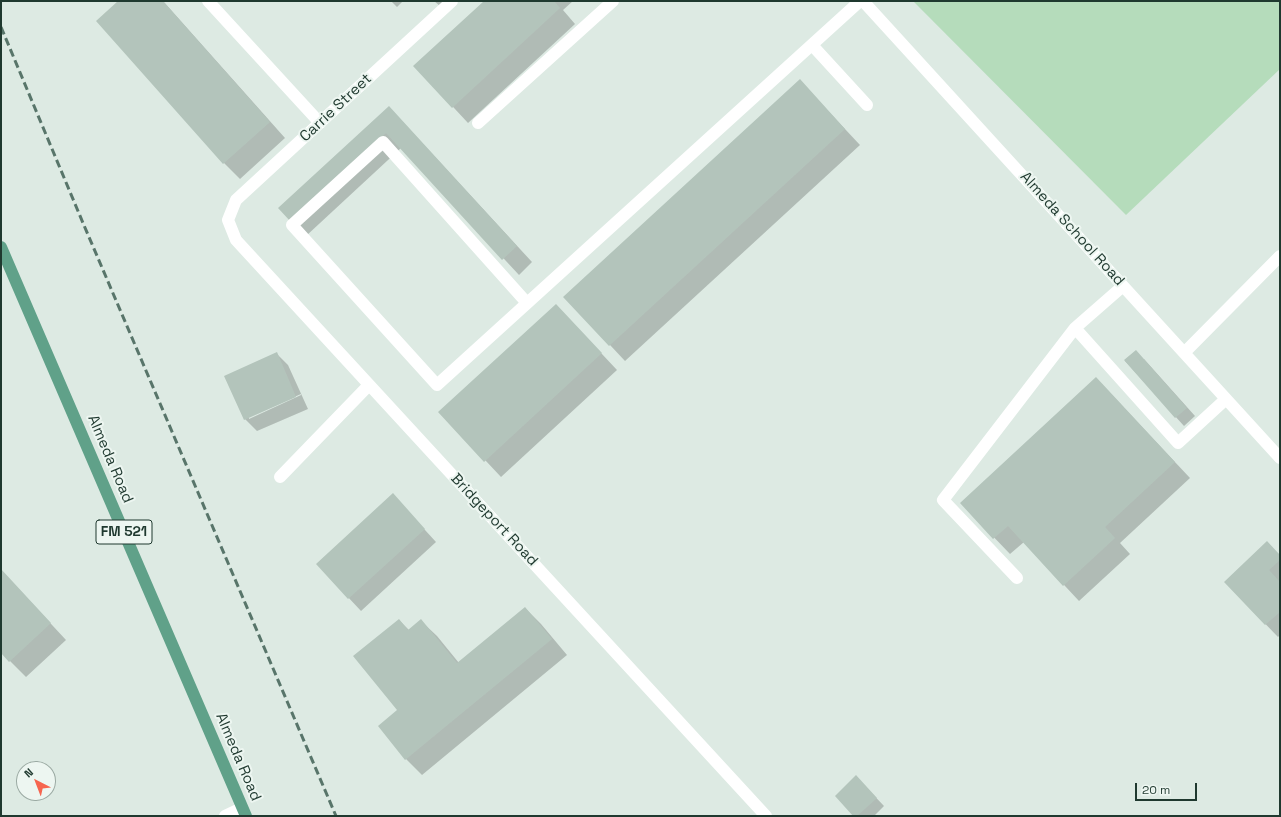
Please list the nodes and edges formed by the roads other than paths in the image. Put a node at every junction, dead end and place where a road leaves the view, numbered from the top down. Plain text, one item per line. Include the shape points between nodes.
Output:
1 (208, 1) edge
2 (452, 1) edge
3 (613, 1) edge
4 (860, 1) edge
5 (863, 1) edge
6 (812, 45) junction
7 (867, 105) dead end
8 (320, 123) junction
9 (478, 123) dead end
10 (228, 220) joint
11 (1, 248) edge
12 (1280, 256) edge
13 (1123, 286) junction
14 (527, 303) junction
15 (1075, 328) junction
16 (1184, 353) junction
17 (369, 384) junction
18 (1226, 399) junction
19 (1280, 458) edge
20 (280, 477) dead end
21 (1016, 578) dead end
22 (244, 812) edge
23 (225, 816) edge
24 (766, 816) edge

1 - 8 street
2 - 8 street, Carrie Street
3 - 9 street
4 - 6 street
5 - 13 street, Almeda School Road
6 - 7 street
6 - 14 street
8 - 10 street, Carrie Street via 236,200
10 - 17 street, Bridgeport Road via 236,240
11 - 22 main road, Almeda Road / FM 521
12 - 16 street
13 - 15 street
13 - 16 street, Almeda School Road
14 - 14 street via 383,142 292,225 437,385
15 - 18 street via 1178,442
15 - 21 street via 942,500
16 - 18 street, Almeda School Road
17 - 20 street
17 - 24 street, Bridgeport Road
18 - 19 street, Almeda School Road
22 - 23 street

